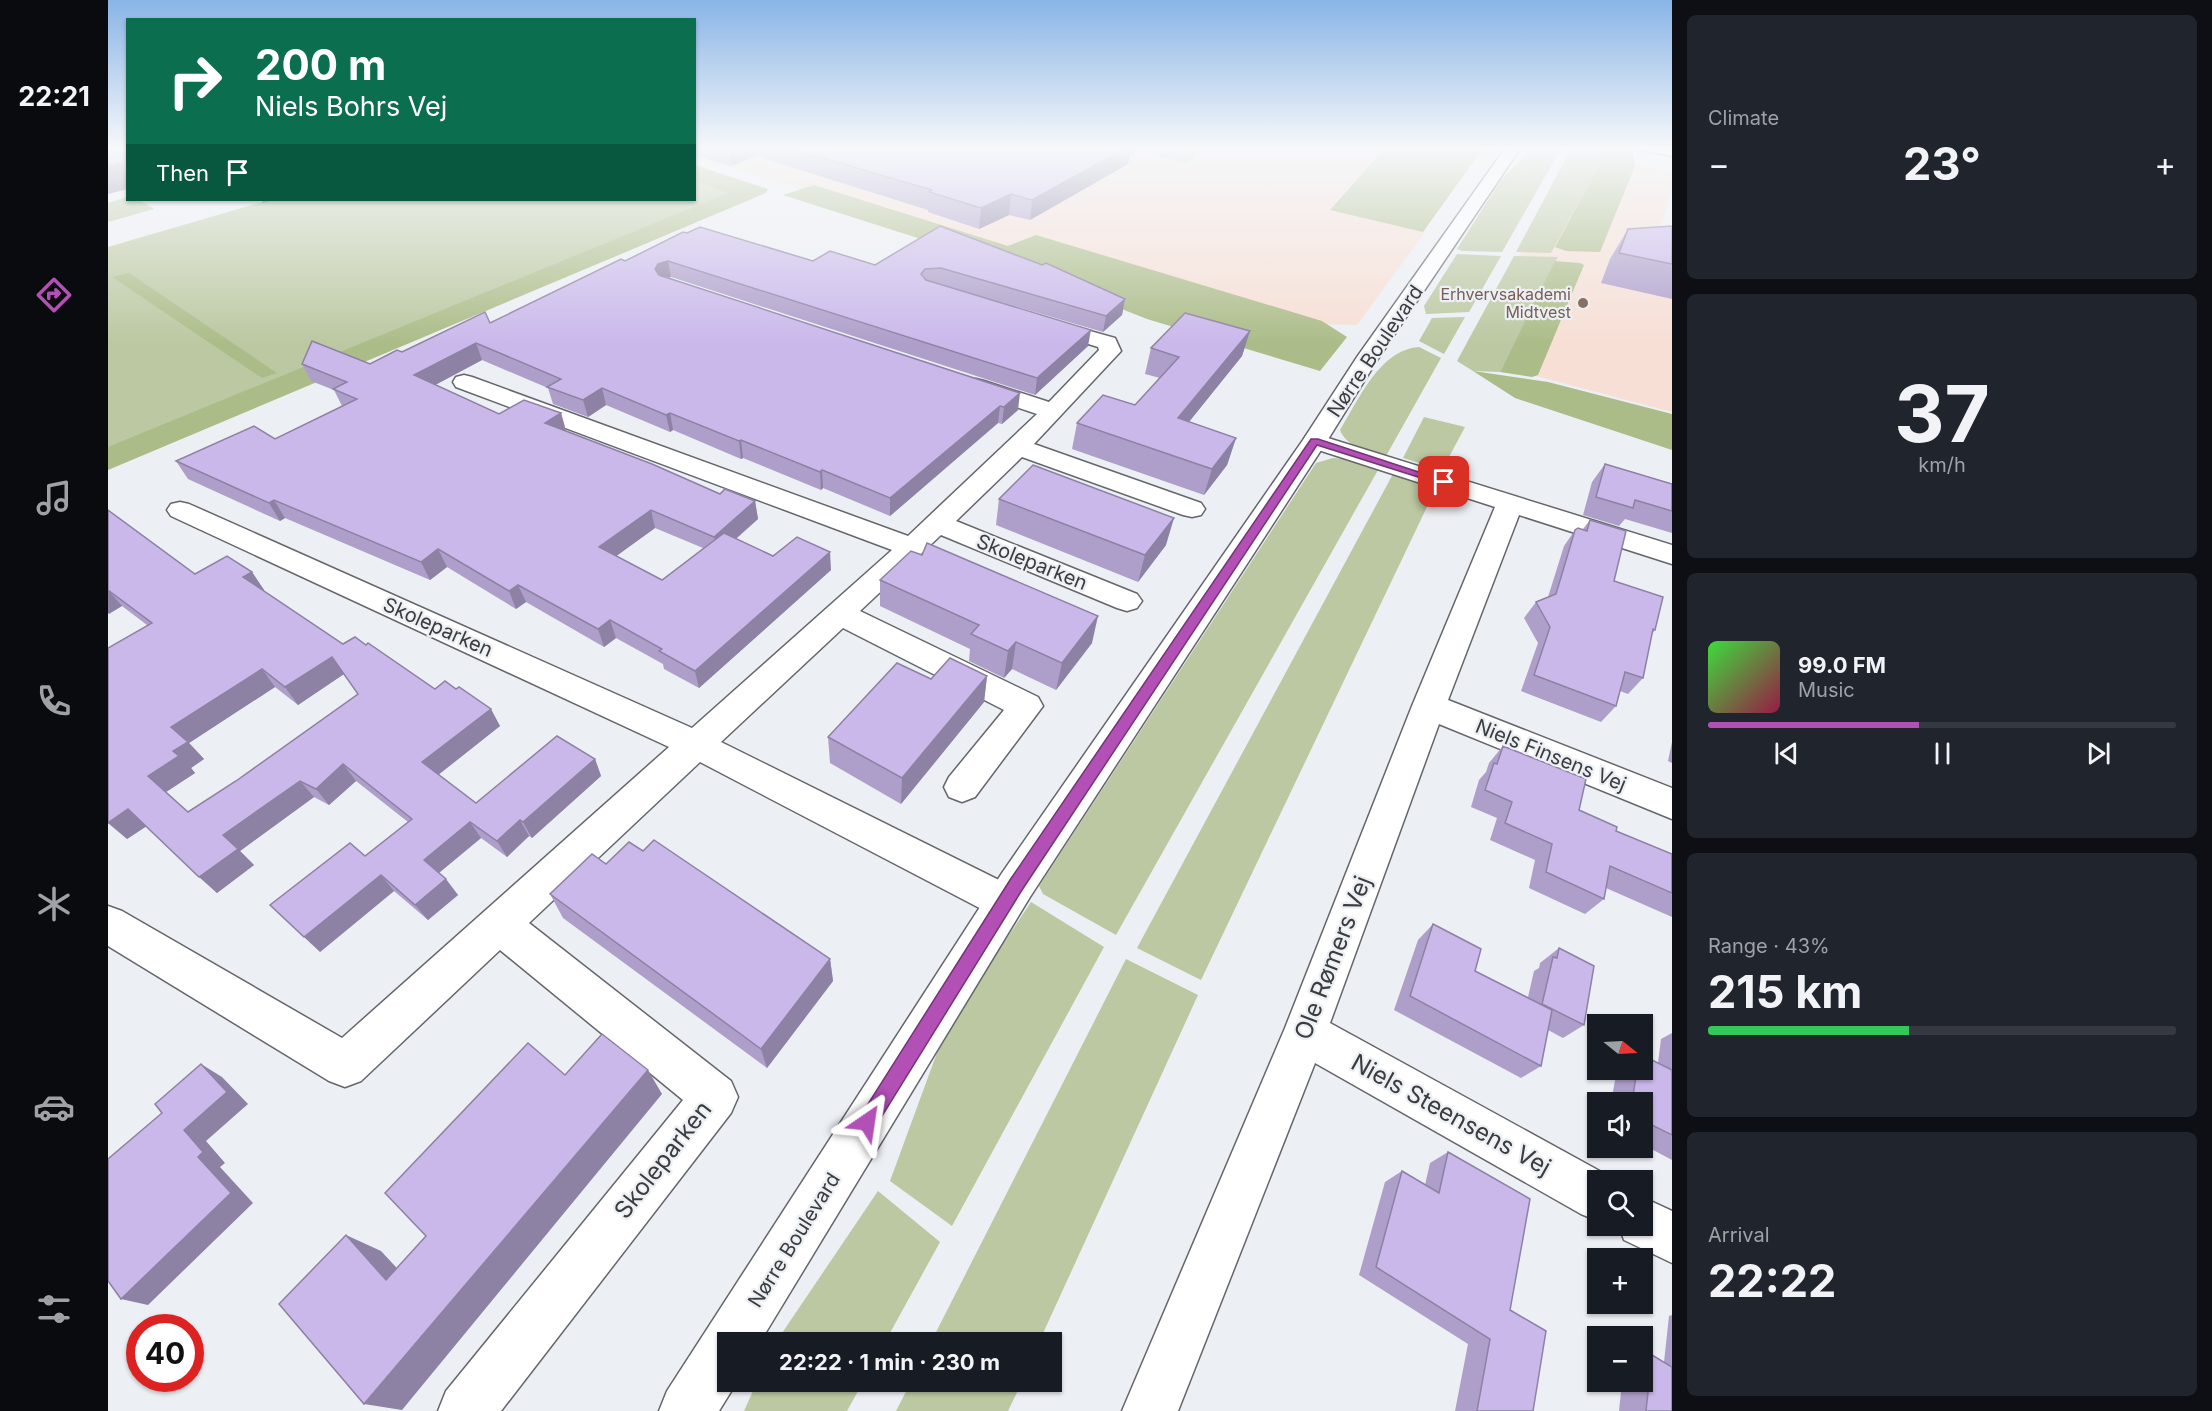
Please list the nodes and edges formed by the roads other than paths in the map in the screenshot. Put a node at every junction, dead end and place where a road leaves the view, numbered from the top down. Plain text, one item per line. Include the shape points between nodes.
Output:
1 (1468, 213) edge
2 (1031, 320) edge
3 (952, 378) edge
4 (464, 382) dead end
5 (1053, 411) junction
6 (1315, 441) junction
7 (1018, 447) junction
8 (1510, 503) junction
9 (1192, 509) dead end
10 (180, 510) dead end
11 (937, 523) junction
12 (912, 547) junction
13 (1672, 555) edge
14 (1127, 601) dead end
15 (839, 613) junction
16 (1429, 706) junction
17 (695, 744) junction
18 (962, 787) dead end
19 (1672, 804) edge
20 (1005, 902) junction
21 (108, 924) edge
22 (499, 924) junction
23 (1305, 1033) junction
24 (1587, 1191) edge
25 (1653, 1228) edge
26 (1672, 1238) edge
27 (736, 1332) edge
28 (717, 1363) edge
29 (466, 1411) edge
30 (687, 1411) edge
31 (1150, 1411) edge

1 - 6 street, Nørre Boulevard
2 - 5 street via 1107,343 1110,351
3 - 5 street
4 - 12 street
5 - 7 street
6 - 8 street
6 - 20 street, Nørre Boulevard
7 - 9 street
7 - 11 street
8 - 13 street
8 - 16 street, Ole Rømers Vej
10 - 17 street, Skoleparken
11 - 12 street
11 - 14 street, Skoleparken
12 - 15 street
15 - 17 street
15 - 18 street via 1026,706
16 - 19 street, Niels Finsens Vej
16 - 23 street, Ole Rømers Vej
17 - 20 street, Skoleparken
17 - 22 street
20 - 27 street, Nørre Boulevard
21 - 22 street via 345,1065
22 - 29 street, Skoleparken via 715,1097
23 - 24 street, Niels Steensens Vej
23 - 31 street, Ole Rømers Vej
25 - 26 street
28 - 30 street, Nørre Boulevard

